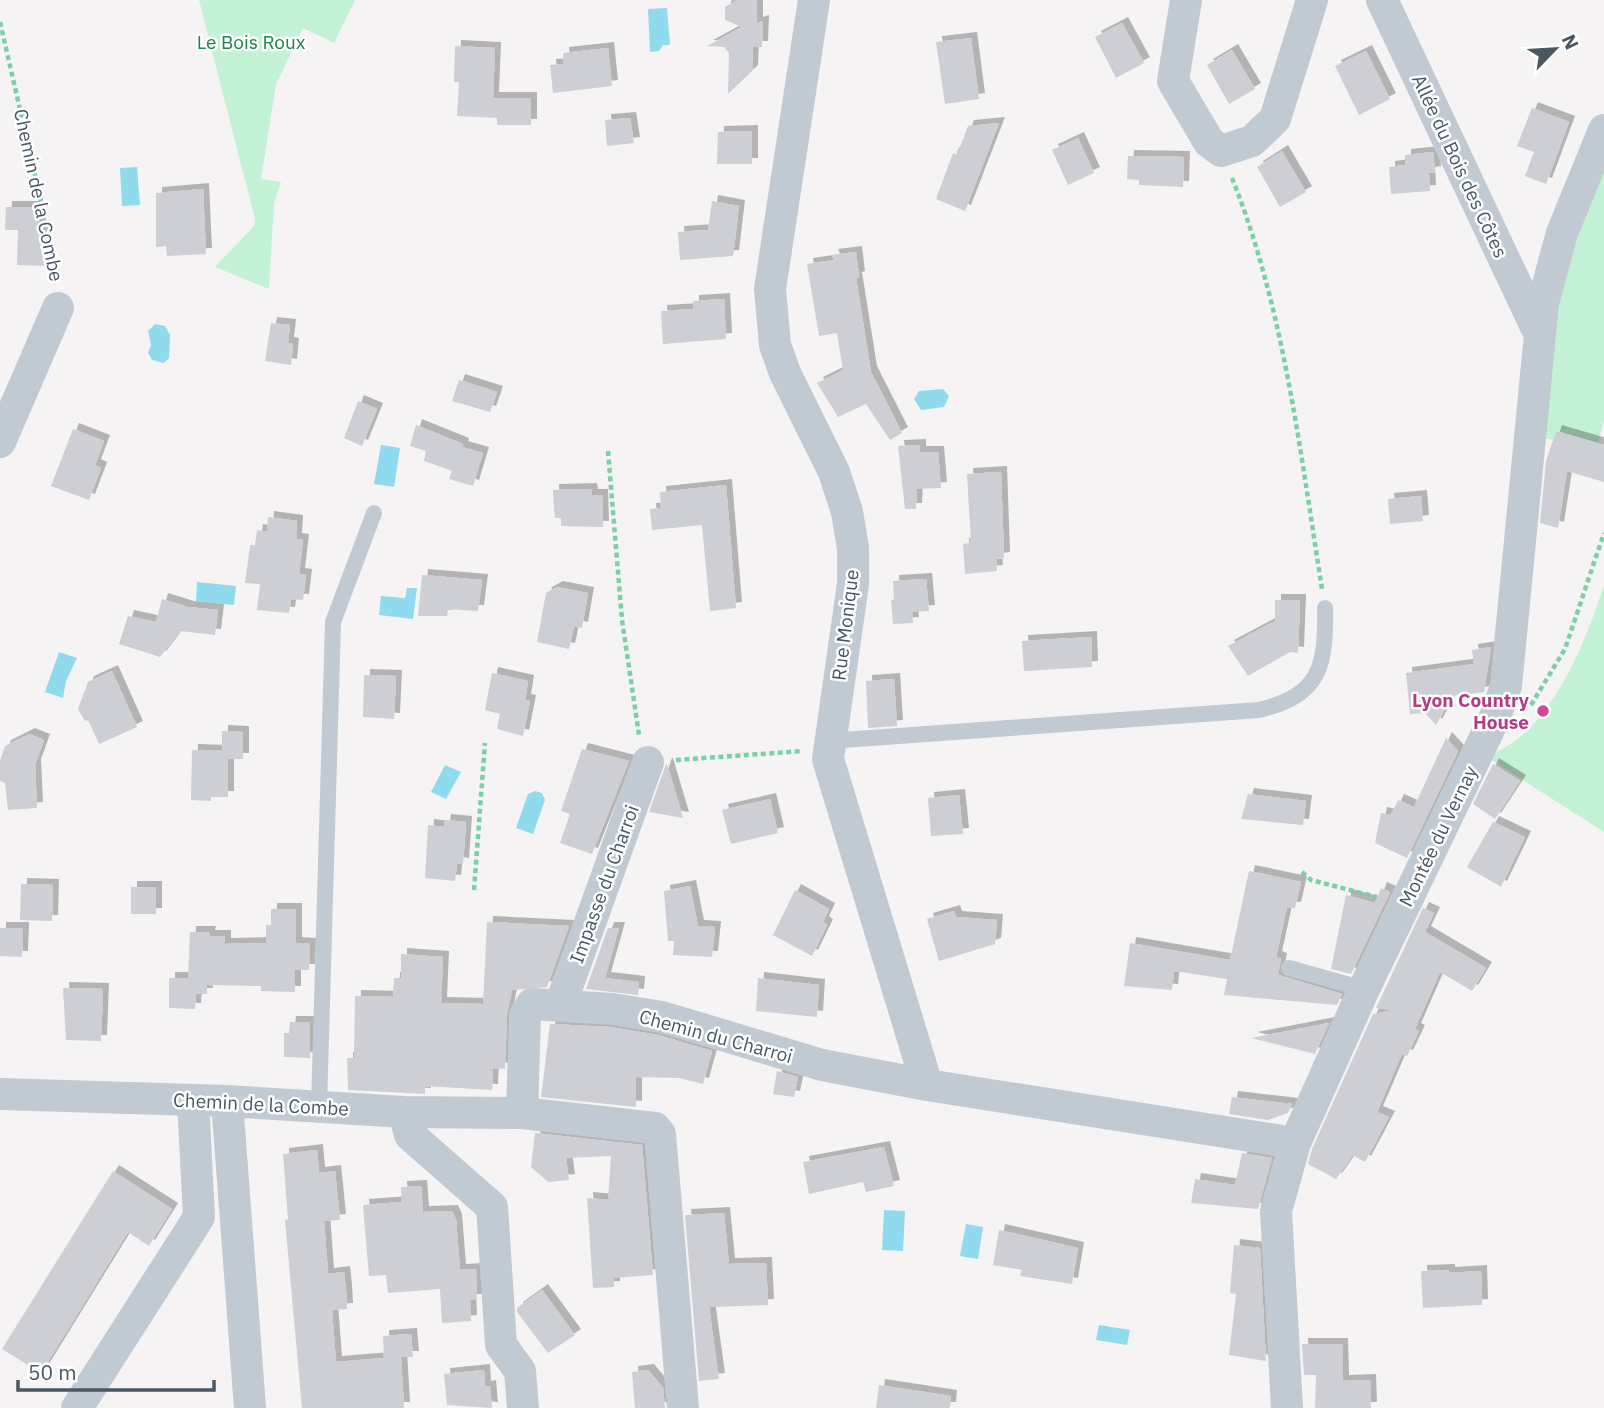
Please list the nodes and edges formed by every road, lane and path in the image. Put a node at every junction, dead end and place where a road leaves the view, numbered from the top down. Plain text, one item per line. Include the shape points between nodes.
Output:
1 (814, 0) edge
2 (1186, 0) edge
3 (1312, 0) edge
4 (1382, 0) edge
5 (0, 22) edge
6 (1604, 130) edge
7 (1221, 151) junction
8 (58, 308) joint
9 (1538, 331) junction
10 (0, 442) edge
11 (608, 450) dead end
12 (374, 513) dead end
13 (1604, 533) edge
14 (1325, 608) joint
15 (1527, 711) dead end
16 (485, 743) dead end
17 (829, 745) junction
18 (648, 762) junction
19 (1302, 872) dead end
20 (474, 890) dead end
21 (1405, 904) junction
22 (1289, 968) dead end
23 (1364, 989) junction
24 (560, 1006) junction
25 (927, 1085) junction
26 (0, 1094) edge
27 (193, 1100) junction
28 (227, 1101) junction
29 (319, 1106) junction
30 (404, 1112) junction
31 (522, 1113) junction
32 (1295, 1143) junction
33 (78, 1408) edge
34 (250, 1408) edge
35 (523, 1408) edge
36 (683, 1408) edge
37 (1287, 1408) edge

1 - 17 street, Rue Monique via 770,289 770,317 785,373 834,472 853,548 853,584
2 - 7 street via 1172,81 1209,142
3 - 7 street via 1275,119 1252,141
4 - 9 street, Allée du Bois des Côtes
5 - 8 path, Chemin de la Combe via 57,265
6 - 9 street, Montée du Vernay via 1562,233
7 - 14 path via 1256,247 1277,328
8 - 10 street, Chemin de la Combe
9 - 21 street, Montée du Vernay via 1506,687
11 - 18 path via 622,620 642,756
12 - 29 lane via 333,622
13 - 15 path via 1565,649
14 - 17 lane via 1326,650 1319,668 1309,685 1279,705
16 - 20 path
17 - 18 path
17 - 25 street, Rue Monique via 828,760
18 - 24 street, Impasse du Charroi
19 - 21 path via 1311,880
21 - 23 street, Montée du Vernay
22 - 23 lane
23 - 32 street, Montée du Vernay
24 - 25 street, Chemin du Charroi via 662,1017 822,1065
24 - 31 street, Chemin du Charroi via 532,1004 525,1015
25 - 32 street, Chemin du Charroi
26 - 27 street, Chemin de la Combe
27 - 28 street, Chemin de la Combe
27 - 33 street via 199,1217
28 - 29 street, Chemin de la Combe
28 - 34 street
29 - 30 street, Chemin de la Combe
30 - 31 street, Chemin de la Combe
30 - 35 street via 410,1135 492,1207 501,1345 520,1371
31 - 36 street via 655,1128 660,1134
32 - 37 street, Montée du Vernay via 1276,1211

